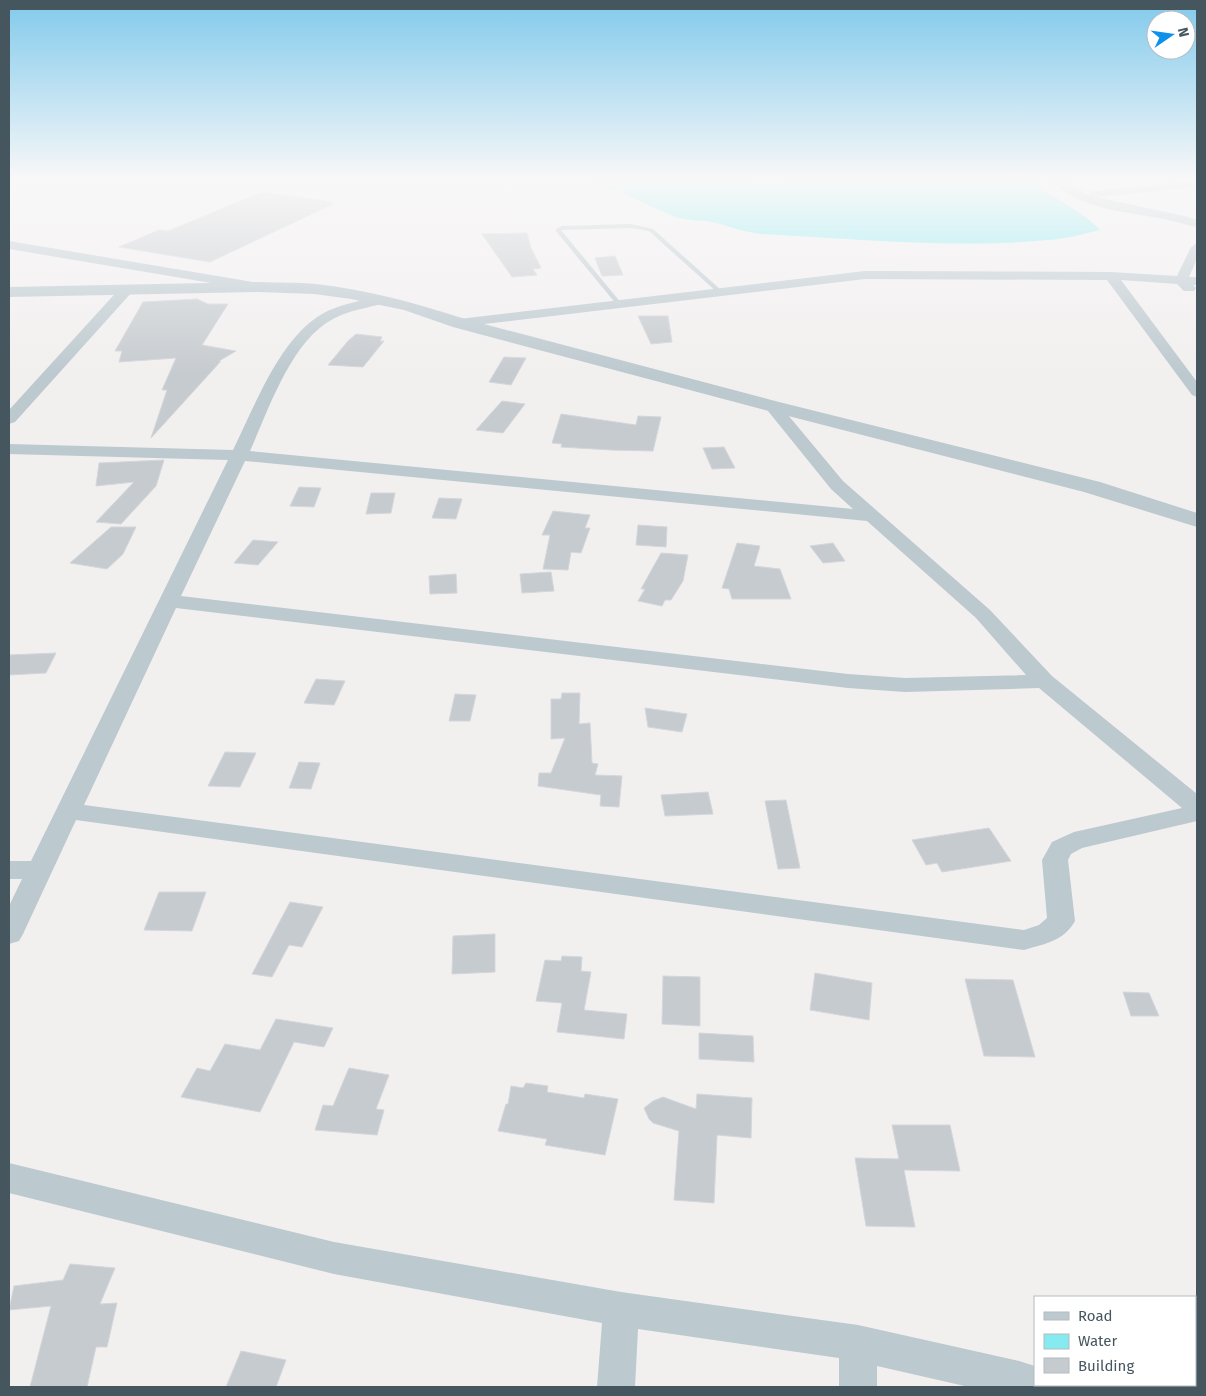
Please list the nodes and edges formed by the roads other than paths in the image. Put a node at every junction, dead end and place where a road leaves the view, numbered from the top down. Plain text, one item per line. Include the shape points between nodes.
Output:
1 (570, 244) edge
2 (667, 244) edge
3 (9, 245) edge
4 (1197, 247) edge
5 (1111, 276) junction
6 (1181, 280) junction
7 (1197, 281) edge
8 (259, 287) junction
9 (127, 289) junction
10 (719, 291) junction
11 (9, 292) edge
12 (1197, 294) edge
13 (380, 300) junction
14 (619, 304) junction
15 (459, 323) junction
16 (1197, 392) edge
17 (772, 406) junction
18 (9, 419) edge
19 (9, 449) edge
20 (239, 455) junction
21 (873, 516) junction
22 (1197, 520) edge
23 (169, 601) junction
24 (1044, 681) junction
25 (1197, 806) edge
26 (68, 812) junction
27 (1197, 813) edge
28 (9, 870) edge
29 (39, 870) junction
30 (9, 934) edge
31 (9, 1178) edge
32 (621, 1309) junction
33 (858, 1343) junction
34 (1034, 1385) edge
35 (616, 1387) edge
36 (858, 1387) edge

1 - 14 lane
2 - 10 lane
3 - 8 street
4 - 6 street
5 - 6 street
5 - 10 street via 876,275
5 - 16 street
6 - 7 street
6 - 12 street
8 - 9 street
8 - 13 street via 314,289
9 - 11 street
9 - 18 street
10 - 14 street
13 - 15 street
13 - 20 street via 328,316 296,343
14 - 15 street
15 - 17 street
17 - 21 street via 838,485
17 - 22 street via 1092,487
19 - 20 street
20 - 21 street
20 - 23 street
21 - 24 street via 983,614
23 - 24 street via 848,680 905,685
23 - 26 street
24 - 25 street
26 - 27 street via 1024,940 1049,932 1061,921 1055,860 1061,848 1074,841
26 - 29 street
28 - 29 street
29 - 30 street
31 - 32 street via 334,1258
32 - 33 street
32 - 35 street
33 - 34 street
33 - 36 street

